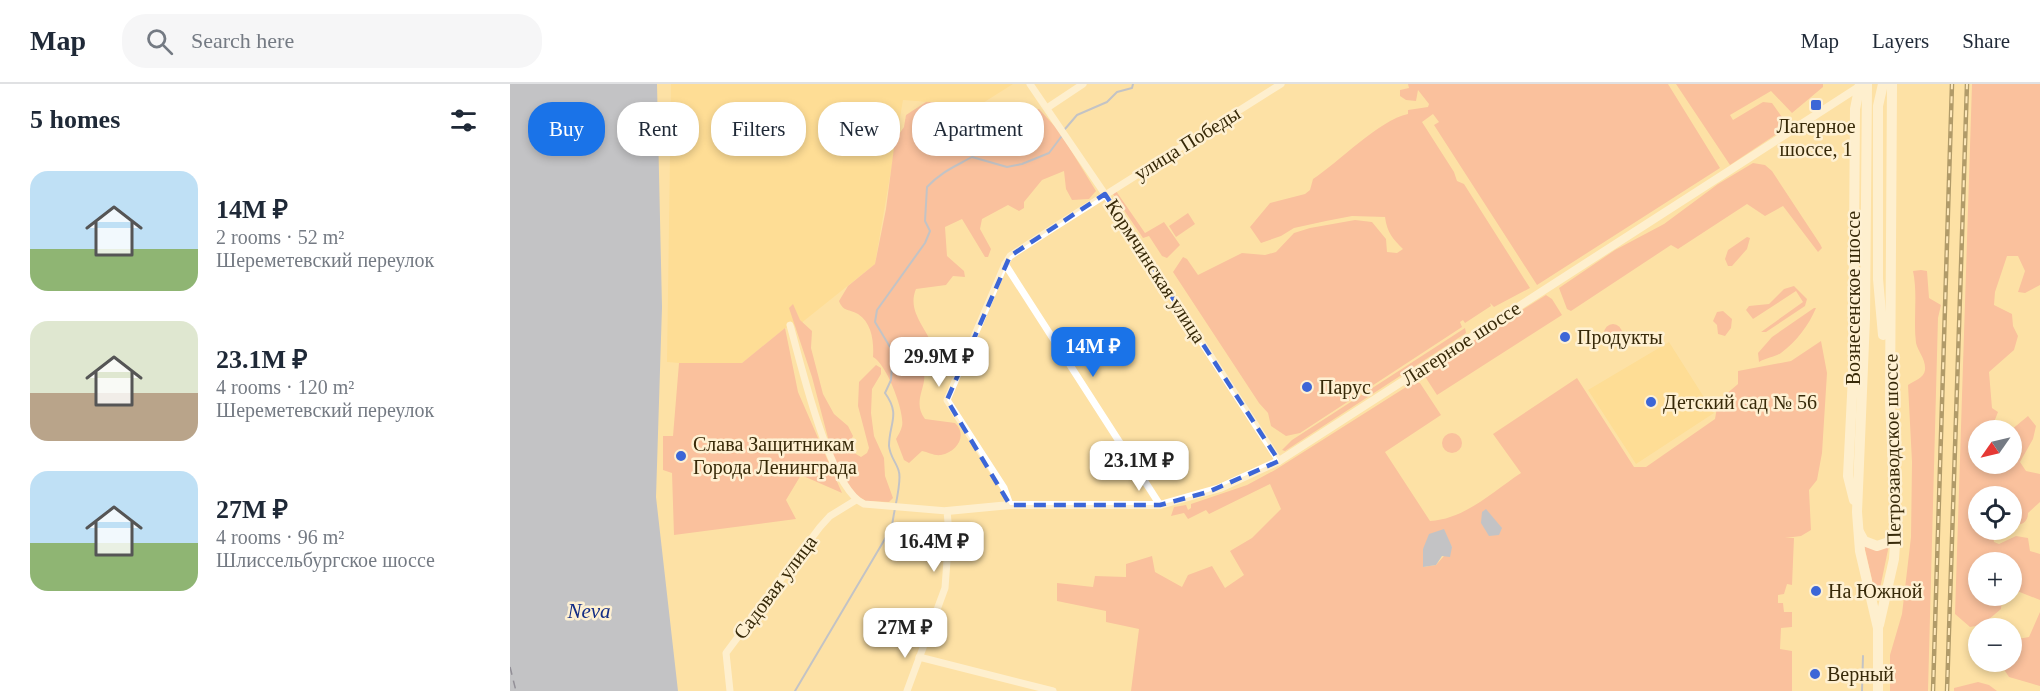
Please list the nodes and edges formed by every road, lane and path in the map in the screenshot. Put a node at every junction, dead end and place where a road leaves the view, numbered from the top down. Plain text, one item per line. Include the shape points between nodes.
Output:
1 (1030, 84) edge
2 (1083, 84) edge
3 (1281, 84) edge
4 (1863, 84) edge
5 (1883, 84) edge
6 (1892, 84) edge
7 (1839, 100) junction
8 (1047, 108) junction
9 (1867, 116) junction
10 (1105, 194) junction
11 (1005, 264) junction
12 (790, 325) dead end
13 (1890, 402) junction
14 (1279, 461) junction
15 (856, 500) junction
16 (1010, 505) junction
17 (1160, 505) junction
18 (947, 511) junction
19 (1857, 512) junction
20 (1858, 529) junction
21 (1896, 530) junction
22 (1878, 628) junction
23 (919, 657) junction
24 (730, 691) edge
25 (907, 691) edge
26 (1053, 691) edge
27 (1878, 691) edge

1 - 8 street, Кормчинская улица
2 - 8 street
3 - 10 street, улица Победы
4 - 7 street, Лагерное шоссе
4 - 9 main road, Петрозаводское шоссе
4 - 19 main road, Вознесенское шоссе via 1856,100 1848,476
5 - 13 main road, Вознесенское шоссе via 1878,106 1878,279
6 - 13 main road, Петрозаводское шоссе
7 - 9 street via 1856,102
7 - 14 street, Лагерное шоссе
8 - 10 street, Кормчинская улица
9 - 19 main road, Петрозаводское шоссе via 1865,318
10 - 11 street, улица Победы via 1010,256
10 - 14 street, Кормчинская улица
11 - 16 street via 947,400 1004,488
11 - 17 street
12 - 15 street via 829,456
13 - 21 main road, Петрозаводское шоссе
14 - 17 street, Лагерное шоссе via 1220,488
15 - 18 street via 864,504
15 - 24 street, Садовая улица via 820,527 726,653
16 - 17 street, Лагерное шоссе
16 - 18 street, Лагерное шоссе
18 - 23 street via 945,588
19 - 20 main road, Петрозаводское шоссе
20 - 21 main road via 1864,541 1877,546 1889,542
20 - 22 main road, Петрозаводское шоссе
21 - 22 main road, Петрозаводское шоссе via 1894,559
22 - 27 main road
23 - 25 street
23 - 26 street

